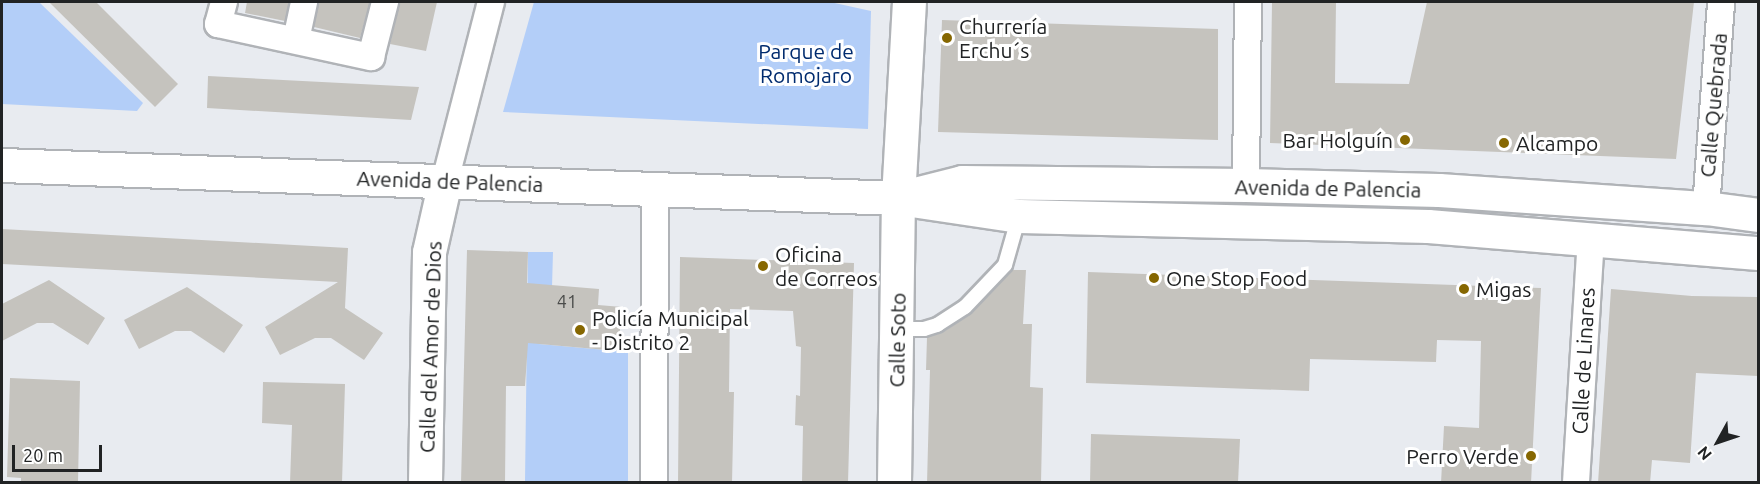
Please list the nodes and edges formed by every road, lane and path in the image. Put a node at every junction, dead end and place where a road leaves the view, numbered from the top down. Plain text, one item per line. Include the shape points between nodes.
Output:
1 (224, 2) edge
2 (304, 2) edge
3 (385, 2) edge
4 (490, 2) edge
5 (909, 2) edge
6 (1248, 2) edge
7 (1722, 2) edge
8 (296, 40) junction
9 (2, 165) edge
10 (445, 181) junction
11 (1246, 185) junction
12 (655, 189) junction
13 (898, 198) junction
14 (1706, 208) junction
15 (1758, 215) edge
16 (1019, 216) junction
17 (1590, 239) junction
18 (1758, 253) edge
19 (897, 329) junction
20 (426, 483) edge
21 (654, 483) edge
22 (894, 483) edge
23 (1576, 483) edge

1 - 8 street via 218,24
2 - 8 street
3 - 8 street via 371,57
4 - 10 street, Calle del Amor de Dios
5 - 13 main road, Calle Soto
6 - 11 street
7 - 14 street, Calle Quebrada
9 - 10 main road, Avenida de Palencia
10 - 12 main road, Avenida de Palencia
10 - 20 main road, Calle del Amor de Dios via 429,252
11 - 13 main road, Avenida de Palencia via 962,182
11 - 14 main road, Avenida de Palencia via 1439,190
12 - 13 main road, Avenida de Palencia
12 - 21 street
13 - 16 main road, Avenida de Palencia
13 - 19 main road, Calle Soto
14 - 15 main road, Avenida de Palencia
16 - 17 main road, Avenida de Palencia via 1428,226
16 - 19 lane via 1005,265 964,307 937,325
17 - 18 main road, Avenida de Palencia
17 - 23 street, Calle de Linares
19 - 22 main road, Calle Soto

